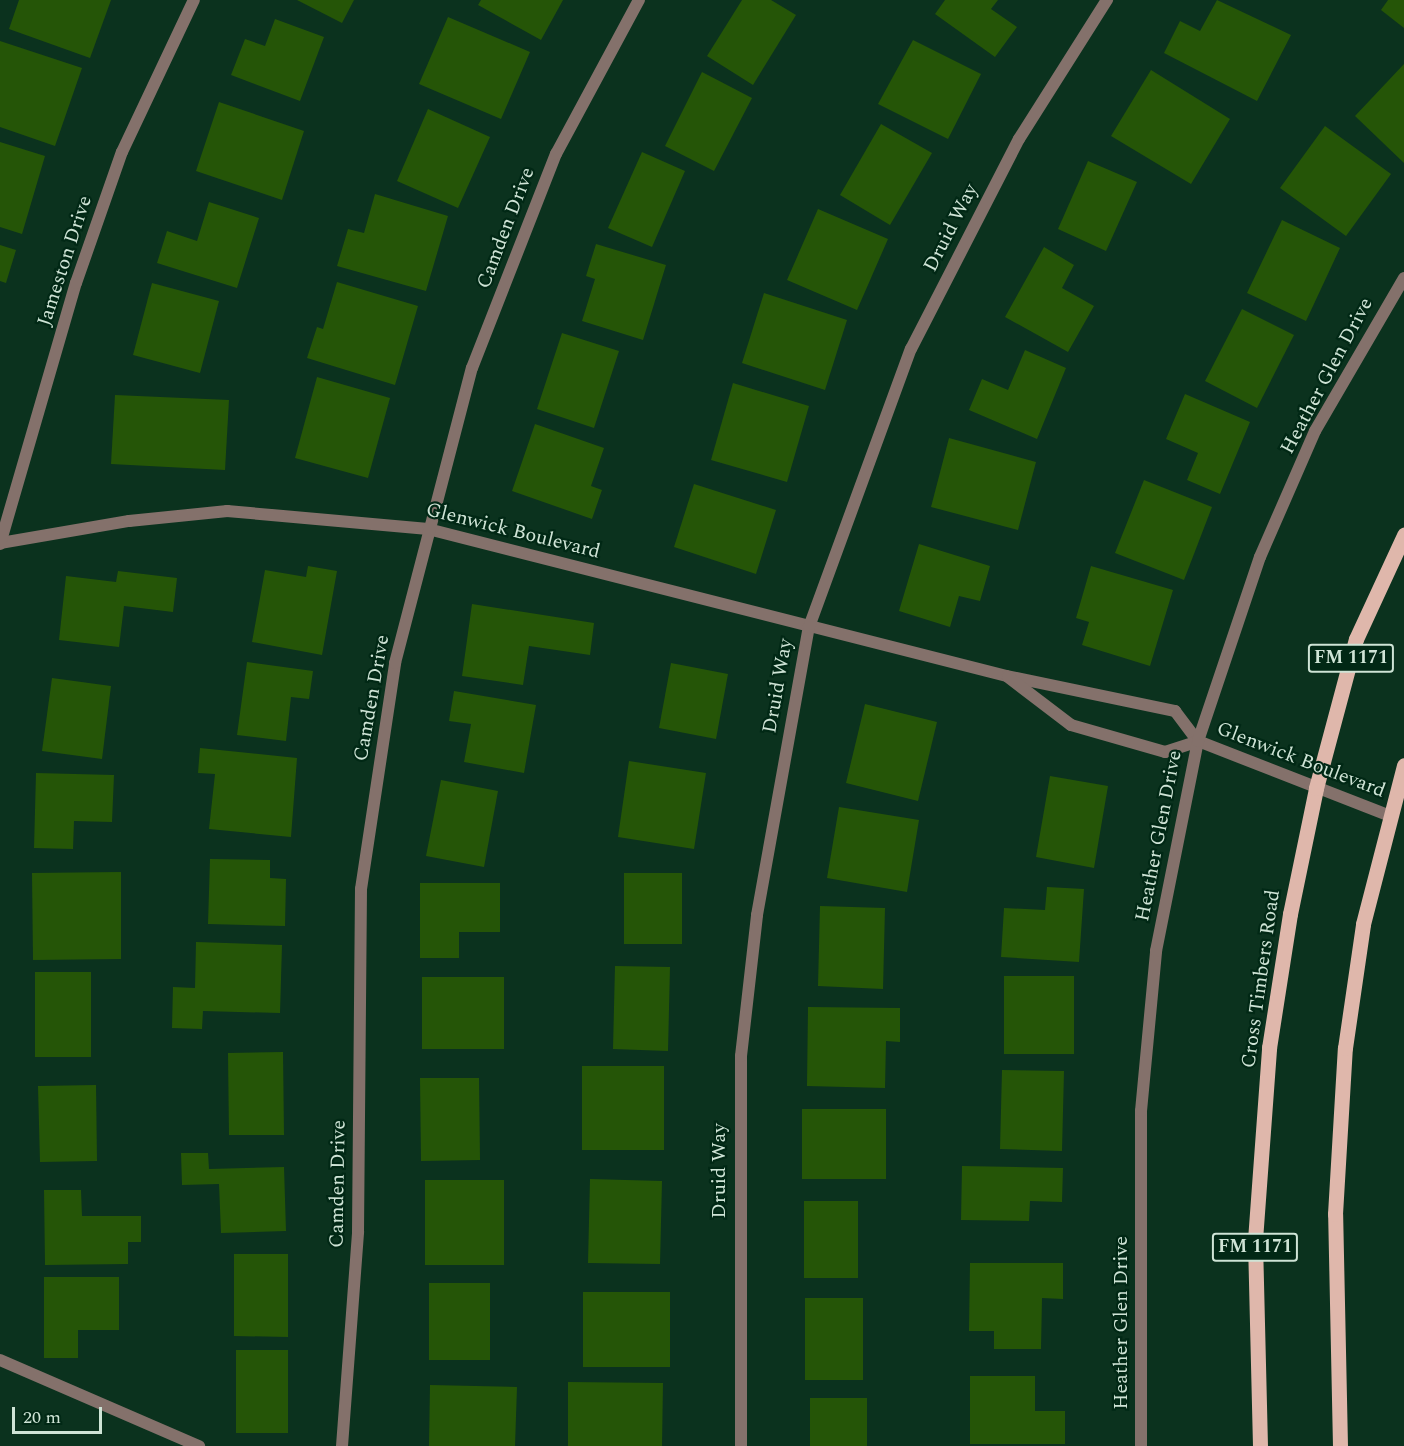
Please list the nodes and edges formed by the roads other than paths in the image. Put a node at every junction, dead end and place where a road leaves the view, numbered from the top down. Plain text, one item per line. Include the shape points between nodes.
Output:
1 (194, 0) edge
2 (639, 0) edge
3 (1107, 0) edge
4 (1404, 278) edge
5 (428, 529) junction
6 (1404, 535) edge
7 (0, 543) edge
8 (809, 627) junction
9 (1007, 676) junction
10 (1198, 741) junction
11 (1404, 765) edge
12 (1316, 789) junction
13 (1390, 816) junction
14 (0, 1360) edge
15 (199, 1446) edge
16 (342, 1446) edge
17 (741, 1446) edge
18 (1141, 1446) edge
19 (1260, 1446) edge
20 (1340, 1446) edge

1 - 7 street, Jameston Drive via 122,152 76,283
2 - 5 street, Camden Drive via 556,154 472,368
3 - 8 street, Druid Way via 1019,139 911,349
4 - 10 street, Heather Glen Drive via 1315,431 1260,557
5 - 7 street, Glenwick Boulevard via 227,511 129,521
5 - 8 street, Glenwick Boulevard
5 - 16 street, Camden Drive via 395,663 361,889 358,1232
6 - 12 main road, Cross Timbers Road / FM 1171 via 1356,639
8 - 9 street, Glenwick Boulevard
8 - 17 street, Druid Way via 757,915 741,1056
9 - 10 street, Glenwick Boulevard via 1174,711
9 - 10 street, Glenwick Boulevard via 1071,725 1165,752
10 - 12 street, Glenwick Boulevard
10 - 18 street, Heather Glen Drive via 1156,951 1141,1111
11 - 13 main road
12 - 13 street, Glenwick Boulevard
12 - 19 main road, Cross Timbers Road / FM 1171 via 1269,1048 1255,1240
13 - 20 main road via 1363,924 1345,1048 1335,1226
14 - 15 street

